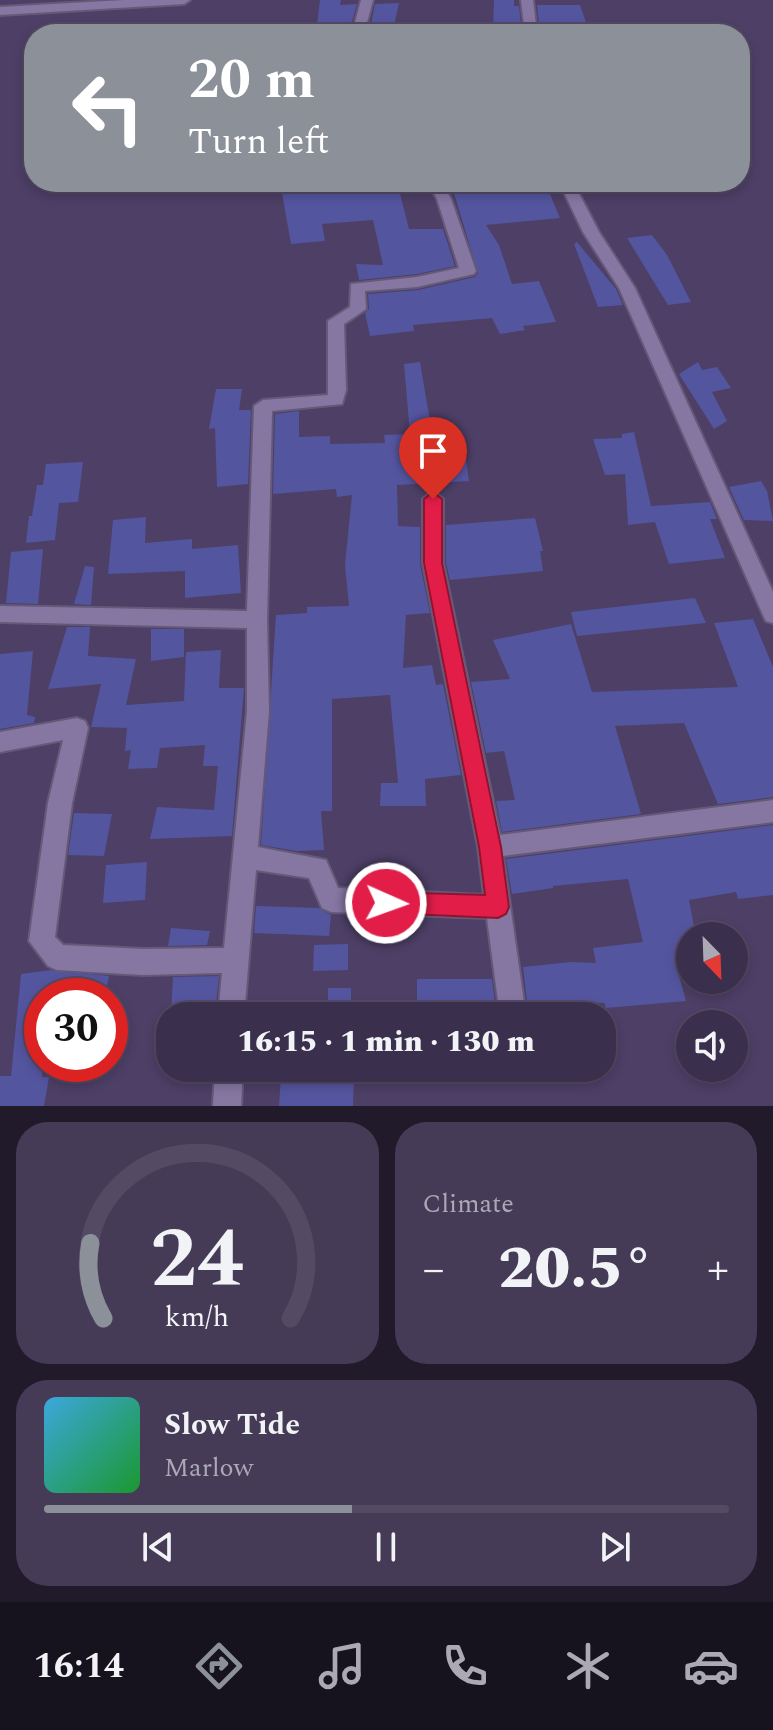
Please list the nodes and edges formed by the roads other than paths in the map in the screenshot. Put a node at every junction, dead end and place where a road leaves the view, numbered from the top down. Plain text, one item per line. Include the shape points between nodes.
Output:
1 (184, 0) edge
2 (367, 0) edge
3 (527, 0) edge
4 (0, 11) edge
5 (361, 24) edge
6 (530, 24) edge
7 (440, 192) edge
8 (571, 192) edge
9 (433, 499) dead end
10 (0, 614) edge
11 (773, 615) edge
12 (257, 620) junction
13 (0, 742) edge
14 (773, 811) edge
15 (490, 847) junction
16 (247, 857) junction
17 (498, 907) junction
18 (235, 960) junction
19 (232, 1002) edge
20 (511, 1002) edge
21 (228, 1082) edge
22 (227, 1106) edge

1 - 4 street
2 - 5 street
3 - 6 street
7 - 12 street via 468,271 357,287 358,309 336,321 333,334 340,381 336,400 263,406
8 - 11 street via 627,288
9 - 15 street via 433,563
10 - 12 street
12 - 16 street via 258,711
13 - 18 street via 77,728 60,803 42,941 57,957
14 - 15 street
15 - 17 street
16 - 17 street via 317,868 331,900
16 - 18 street
17 - 20 street
18 - 19 street
21 - 22 street

